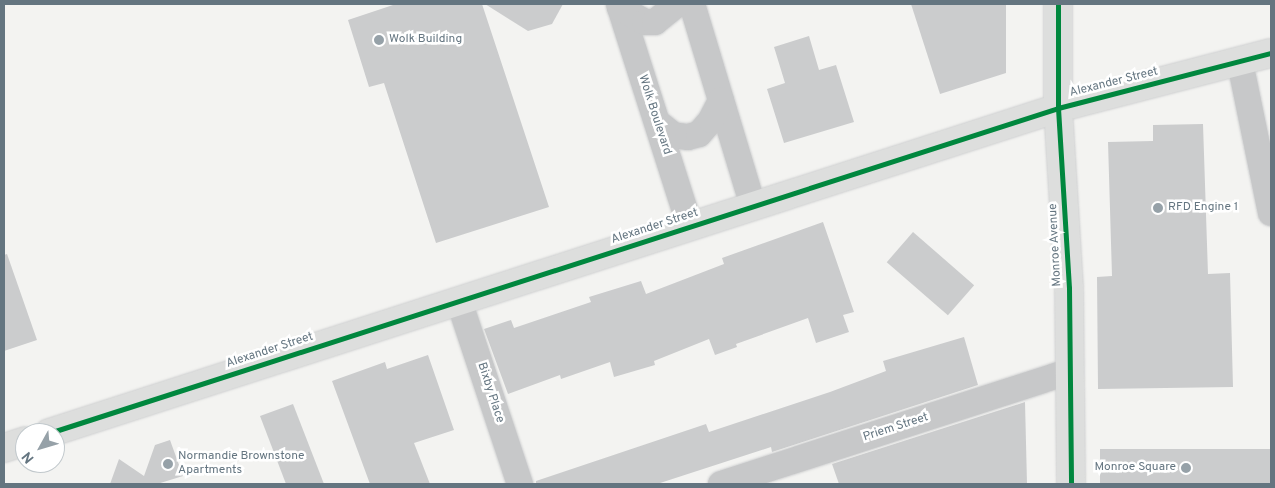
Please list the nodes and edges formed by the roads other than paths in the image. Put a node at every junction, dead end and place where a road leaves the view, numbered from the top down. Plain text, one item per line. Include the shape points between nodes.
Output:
1 (677, 4) edge
2 (692, 4) edge
3 (1058, 4) edge
4 (619, 6) edge
5 (1271, 52) edge
6 (1240, 62) junction
7 (721, 100) junction
8 (1058, 108) junction
9 (657, 122) junction
10 (753, 206) junction
11 (1271, 213) edge
12 (690, 226) junction
13 (459, 301) junction
14 (1070, 371) junction
15 (65, 428) edge
16 (520, 484) edge
17 (721, 484) edge
18 (1071, 484) edge

1 - 4 street via 655,22 644,22
2 - 7 street
3 - 8 street, Monroe Avenue
4 - 9 street, Wolk Boulevard
5 - 6 street, Alexander Street
6 - 8 street, Alexander Street
6 - 11 street
7 - 9 street via 699,134 688,137 673,135
7 - 10 street
8 - 10 street, Alexander Street
8 - 14 street, Monroe Avenue via 1069,288
9 - 12 street, Wolk Boulevard
10 - 12 street, Alexander Street
12 - 13 street, Alexander Street
13 - 15 street, Alexander Street
13 - 16 street, Bixby Place
14 - 17 street, Priem Street
14 - 18 street, Monroe Avenue

